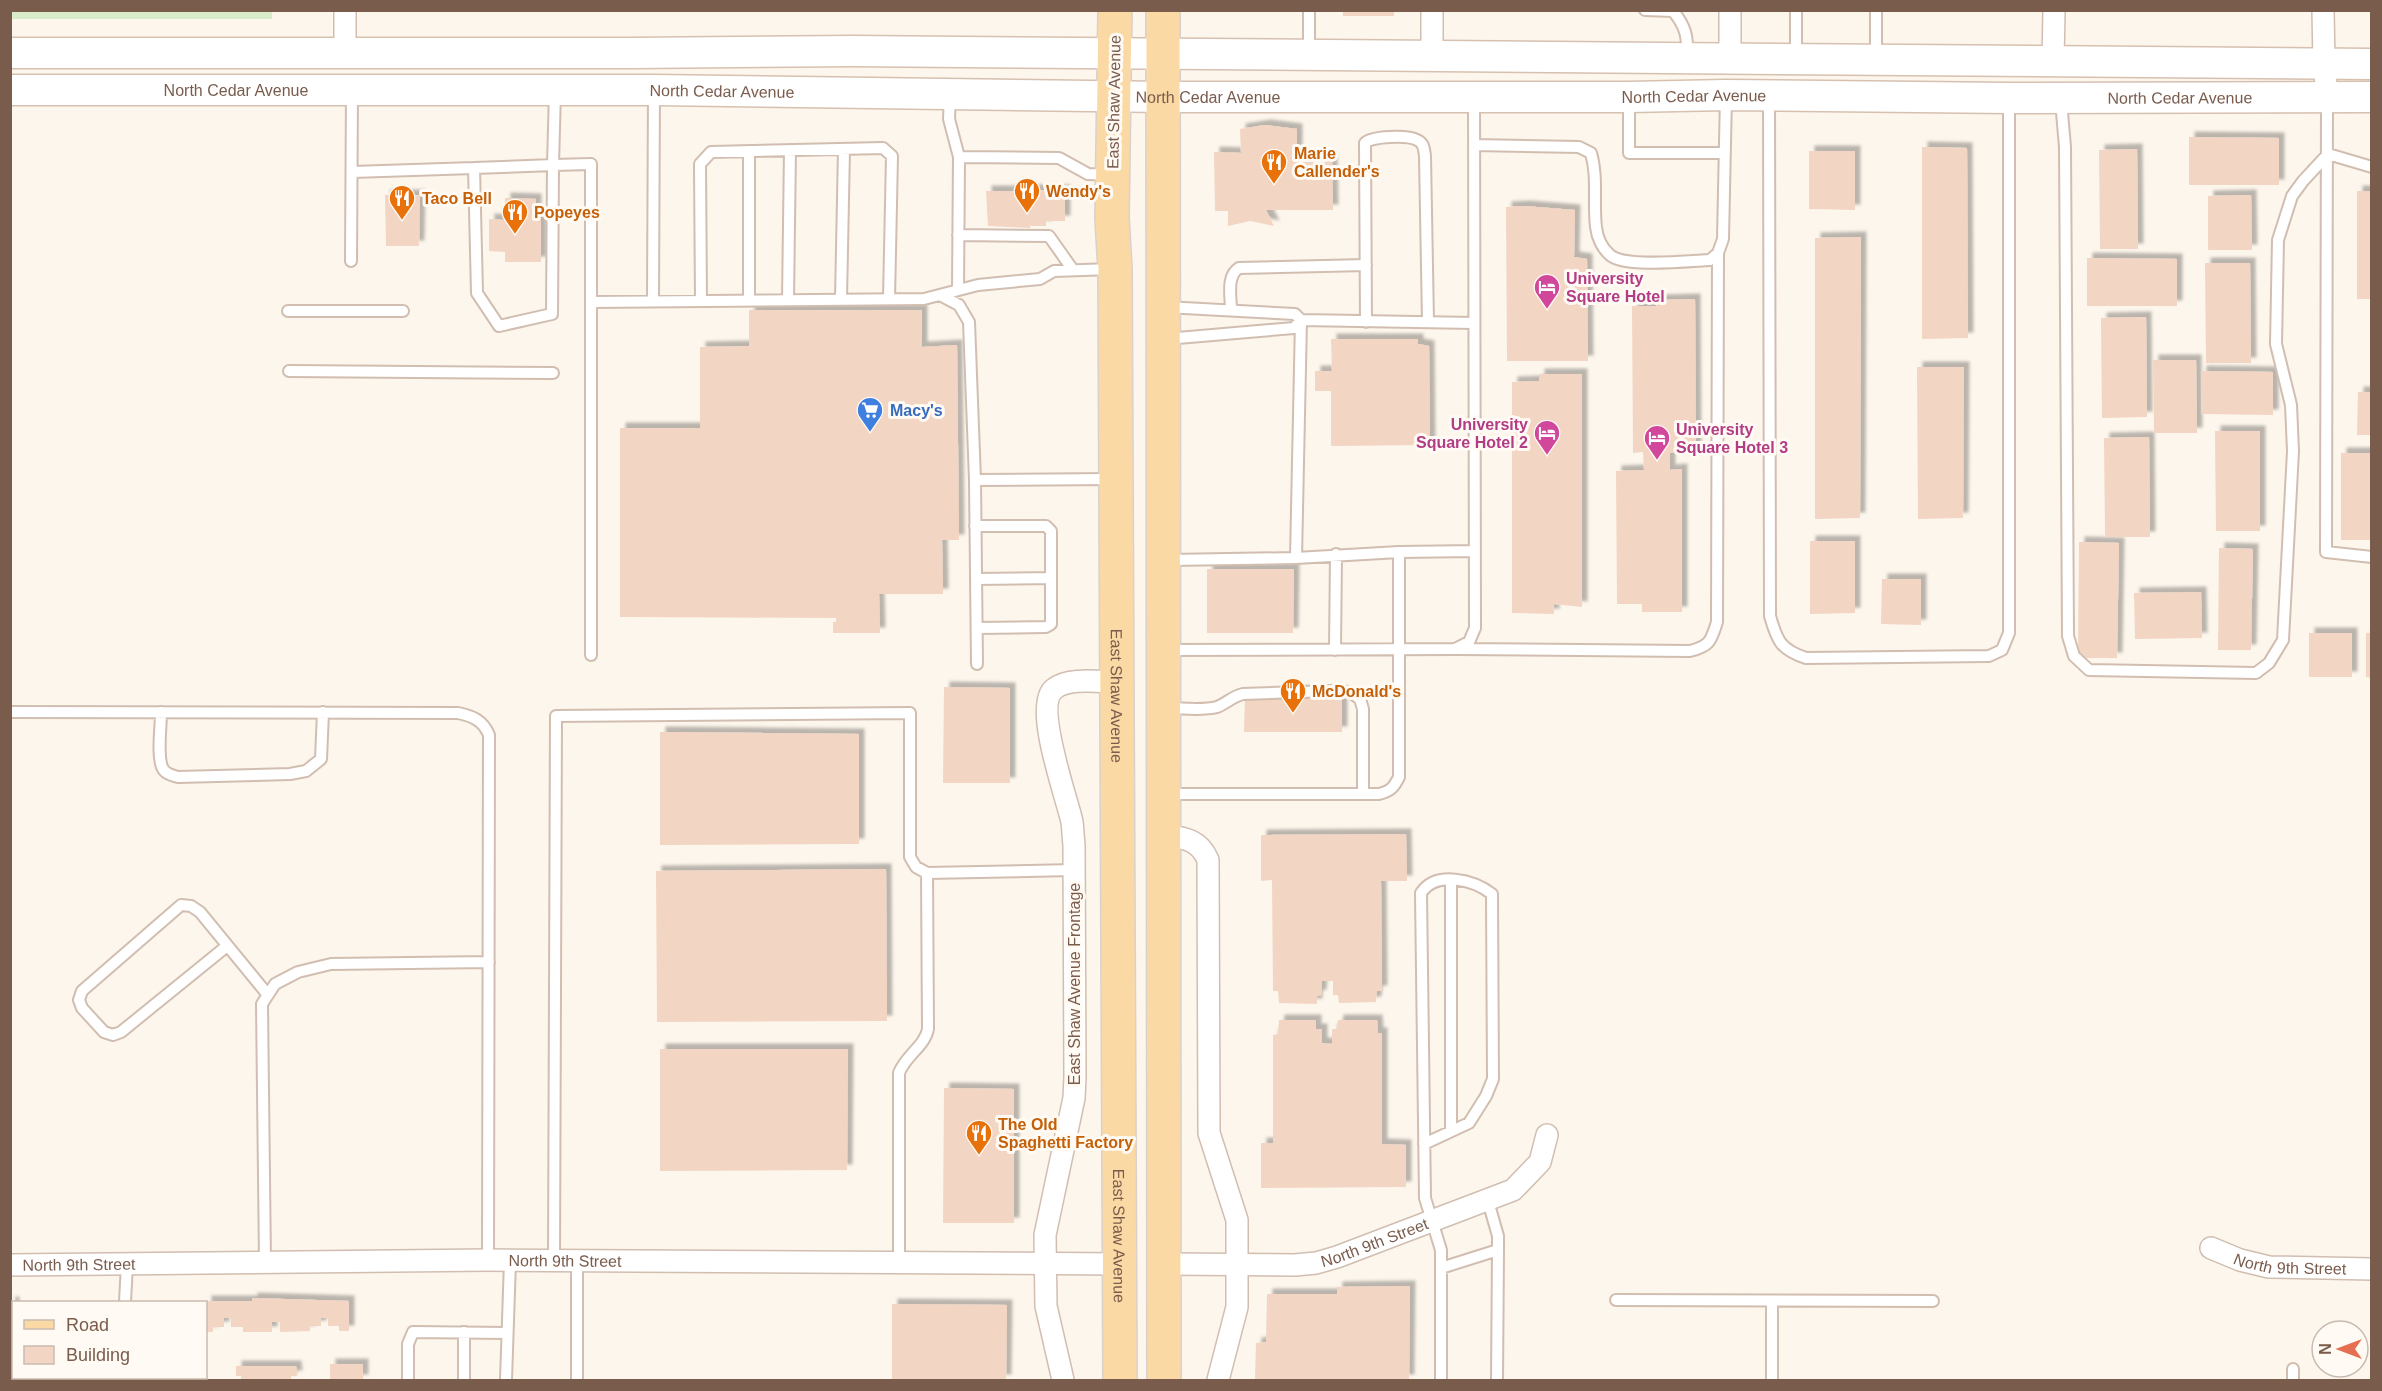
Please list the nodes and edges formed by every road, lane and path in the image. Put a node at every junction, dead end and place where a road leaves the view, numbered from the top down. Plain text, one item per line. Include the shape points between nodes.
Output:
1 (345, 10) edge
2 (1115, 10) edge
3 (1163, 10) edge
4 (1309, 10) edge
5 (1432, 10) edge
6 (1645, 10) edge
7 (1730, 10) edge
8 (1796, 10) edge
9 (1876, 10) edge
10 (2054, 10) edge
11 (2324, 10) edge
12 (853, 51) junction
13 (10, 52) edge
14 (345, 53) junction
15 (633, 53) junction
16 (1114, 54) junction
17 (1163, 54) junction
18 (1309, 55) junction
19 (1432, 56) junction
20 (1675, 58) junction
21 (1730, 58) junction
22 (1796, 58) junction
23 (1876, 59) junction
24 (2053, 60) junction
25 (2324, 63) junction
26 (2372, 64) edge
27 (10, 90) edge
28 (654, 90) junction
29 (352, 91) junction
30 (555, 91) junction
31 (950, 95) junction
32 (1726, 95) junction
33 (1113, 96) junction
34 (2327, 96) junction
35 (1164, 97) junction
36 (1474, 97) junction
37 (1629, 97) junction
38 (1769, 97) junction
39 (2372, 97) edge
40 (2009, 98) junction
41 (2061, 98) junction
42 (1474, 145) junction
43 (844, 149) junction
44 (790, 150) junction
45 (749, 151) junction
46 (1725, 153) junction
47 (2328, 154) junction
48 (959, 157) junction
49 (553, 165) junction
50 (2372, 167) edge
51 (474, 168) junction
52 (352, 172) junction
53 (1113, 175) junction
54 (958, 235) junction
55 (1718, 253) junction
56 (351, 261) dead end
57 (1366, 265) junction
58 (1115, 269) junction
59 (1073, 270) junction
60 (958, 290) junction
61 (940, 295) junction
62 (841, 299) junction
63 (889, 299) junction
64 (749, 300) junction
65 (788, 300) junction
66 (653, 301) junction
67 (701, 301) junction
68 (591, 302) junction
69 (1164, 307) junction
70 (1232, 310) junction
71 (288, 311) dead end
72 (403, 311) dead end
73 (1301, 320) junction
74 (1366, 322) junction
75 (1428, 322) junction
76 (1474, 323) junction
77 (1163, 340) junction
78 (289, 371) dead end
79 (553, 373) dead end
80 (1116, 478) junction
81 (975, 480) junction
82 (975, 526) junction
83 (1475, 551) junction
84 (1399, 552) junction
85 (1336, 555) junction
86 (2372, 557) edge
87 (1296, 558) junction
88 (1164, 561) junction
89 (1051, 578) junction
90 (976, 579) junction
91 (976, 628) junction
92 (1455, 649) junction
93 (1164, 650) junction
94 (1335, 650) junction
95 (1399, 650) junction
96 (591, 655) dead end
97 (977, 664) dead end
98 (1117, 682) junction
99 (1164, 708) junction
100 (10, 712) edge
101 (161, 712) junction
102 (323, 712) junction
103 (1162, 794) junction
104 (1363, 794) junction
105 (1162, 835) junction
106 (1074, 870) junction
107 (1117, 870) junction
108 (927, 873) junction
109 (1451, 881) junction
110 (227, 946) junction
111 (489, 962) junction
112 (268, 995) junction
113 (1451, 1131) junction
114 (1547, 1135) dead end
115 (1424, 1144) junction
116 (1488, 1201) junction
117 (1431, 1222) junction
118 (2211, 1248) dead end
119 (1498, 1250) junction
120 (488, 1260) junction
121 (510, 1261) junction
122 (554, 1261) junction
123 (577, 1261) junction
124 (265, 1263) junction
125 (899, 1263) junction
126 (127, 1264) junction
127 (1046, 1264) junction
128 (1121, 1264) junction
129 (1164, 1264) junction
130 (1237, 1264) junction
131 (10, 1265) edge
132 (1441, 1268) junction
133 (2372, 1269) edge
134 (1616, 1300) dead end
135 (125, 1301) edge
136 (1772, 1301) junction
137 (1933, 1301) dead end
138 (464, 1332) junction
139 (507, 1333) junction
140 (408, 1380) edge
141 (464, 1380) edge
142 (506, 1380) edge
143 (578, 1380) edge
144 (1063, 1380) edge
145 (1120, 1380) edge
146 (1143, 1380) edge
147 (1164, 1380) edge
148 (1218, 1380) edge
149 (1441, 1380) edge
150 (1497, 1380) edge
151 (1772, 1380) edge

1 - 14 street
2 - 16 main road, East Shaw Avenue
3 - 17 main road
4 - 18 lane
5 - 19 street
6 - 20 lane via 1673,11 1683,23 1687,36
7 - 21 street
8 - 22 lane
9 - 23 lane
10 - 24 street
11 - 25 street
12 - 15 main road
12 - 16 main road
12 - 28 main road via 777,71 672,72
13 - 14 main road
14 - 15 main road
15 - 30 main road via 621,68 579,72
16 - 17 main road
16 - 33 main road, East Shaw Avenue
17 - 18 main road
17 - 35 main road
18 - 19 main road
19 - 20 main road
20 - 21 main road
20 - 36 main road via 1558,73 1493,75 1475,88
21 - 22 main road
21 - 37 main road via 1714,76 1653,77
22 - 23 main road
22 - 32 main road via 1781,73 1741,78
23 - 24 main road
24 - 25 main road
25 - 26 main road
25 - 34 street
27 - 29 main road, North Cedar Avenue
28 - 30 main road, North Cedar Avenue
28 - 31 main road, North Cedar Avenue
28 - 66 lane
29 - 30 main road, North Cedar Avenue
29 - 52 lane
30 - 49 lane
31 - 33 main road, North Cedar Avenue
31 - 48 lane via 949,119
32 - 37 main road, North Cedar Avenue
32 - 38 main road, North Cedar Avenue
32 - 46 lane
33 - 35 main road, North Cedar Avenue
33 - 53 main road, East Shaw Avenue
34 - 39 main road, North Cedar Avenue
34 - 41 main road, North Cedar Avenue
34 - 47 lane
35 - 36 main road, North Cedar Avenue
35 - 69 main road
36 - 37 main road, North Cedar Avenue
36 - 42 lane
37 - 46 lane via 1629,153
38 - 40 main road, North Cedar Avenue
38 - 40 lane via 1770,616 1776,638 1790,653 1806,658 1989,656 2002,650 2009,633
40 - 41 main road, North Cedar Avenue
41 - 47 lane via 2065,147 2068,636 2074,656 2089,670 2256,672 2269,663 2283,640 2294,451 2291,405 2276,344 2278,240 2292,196
42 - 55 lane via 1579,147 1591,153 1600,242 1610,256 1625,263 1710,260
42 - 76 lane
43 - 44 lane
43 - 62 lane
43 - 63 lane via 883,148 892,156
44 - 45 lane
44 - 65 lane
45 - 64 lane
45 - 67 lane via 711,152 700,164
46 - 55 lane via 1723,239
47 - 50 lane
47 - 86 lane via 2326,552
48 - 53 lane via 1059,158 1088,174
48 - 54 lane
49 - 51 lane
49 - 51 lane via 552,314 499,326 477,293
49 - 68 lane via 591,164
51 - 52 lane
52 - 56 lane
53 - 58 main road, East Shaw Avenue
54 - 59 lane via 1049,236
54 - 60 lane
55 - 92 lane via 1717,622 1712,639 1705,647 1690,651
57 - 70 lane via 1239,268 1231,277
57 - 74 lane
57 - 75 lane via 1365,143 1377,138 1419,140 1425,156
58 - 59 lane
58 - 80 main road, East Shaw Avenue
59 - 60 lane via 1054,271 1023,282
60 - 61 lane
61 - 63 lane
61 - 81 lane via 959,305 969,322
62 - 63 lane
62 - 65 lane
64 - 65 lane
64 - 67 lane
66 - 67 lane
66 - 68 lane
68 - 96 lane
69 - 70 lane
69 - 77 main road
70 - 73 lane via 1295,314
71 - 72 lane
73 - 74 lane
73 - 77 lane via 1294,328
73 - 87 lane
74 - 75 lane
75 - 76 lane
76 - 83 lane
77 - 88 main road
78 - 79 lane
80 - 81 lane
80 - 98 main road, East Shaw Avenue
81 - 82 lane
82 - 89 lane via 1046,526 1051,531
82 - 90 lane
83 - 84 lane
83 - 92 lane via 1475,628 1469,642
84 - 85 lane
84 - 95 lane
85 - 87 lane
85 - 94 lane
87 - 88 lane
88 - 93 main road
89 - 90 lane
89 - 91 lane via 1051,624
90 - 91 lane
91 - 97 lane
92 - 95 lane
93 - 94 lane
93 - 99 main road
94 - 95 lane
95 - 104 lane via 1399,777 1388,792
98 - 106 street, East Shaw Avenue Frontage via 1061,685 1048,700 1049,736 1072,822
98 - 107 main road, East Shaw Avenue
99 - 103 main road
99 - 104 lane via 1210,708 1243,694 1350,693 1360,699 1363,708
100 - 101 lane
101 - 102 lane
101 - 102 lane via 162,768 178,777 306,771 321,759
102 - 111 lane via 458,713 472,716 487,728
103 - 104 lane
103 - 105 main road
105 - 129 main road
105 - 130 street via 1188,838 1198,844 1208,860 1209,1133 1237,1220
106 - 108 lane
106 - 127 street, East Shaw Avenue Frontage via 1074,1087 1047,1222
107 - 128 main road, East Shaw Avenue
107 - 129 main road via 1140,961 1141,1237 1151,1257
108 - 122 lane via 916,867 910,857 909,713 556,716
108 - 125 lane via 928,1029 924,1041 901,1067 899,1079
109 - 113 lane
109 - 113 lane via 1472,883 1492,894 1493,1079 1469,1123
109 - 115 lane via 1439,879 1426,885 1421,893
110 - 110 lane via 200,912 181,905 82,991 82,1008 104,1032 121,1032
110 - 112 lane
111 - 112 lane via 331,964 298,972 275,984
111 - 120 lane
112 - 124 lane via 262,1004
113 - 115 lane
114 - 116 street, North 9th Street via 1540,1162 1528,1177 1513,1190
115 - 117 lane via 1425,1198
116 - 117 street, North 9th Street
116 - 119 lane
117 - 130 street, North 9th Street via 1316,1263
117 - 132 lane via 1441,1250
118 - 133 street, North 9th Street via 2269,1267
119 - 132 lane
119 - 150 lane
120 - 121 street, North 9th Street
120 - 124 street, North 9th Street
121 - 122 street, North 9th Street
121 - 139 lane
122 - 123 street, North 9th Street
123 - 125 street, North 9th Street
123 - 143 lane
124 - 126 street, North 9th Street
125 - 127 street, North 9th Street
126 - 131 street, North 9th Street
126 - 135 lane
127 - 128 street, North 9th Street
127 - 144 street, East Shaw Avenue Frontage via 1048,1320
128 - 145 main road, East Shaw Avenue
128 - 146 main road via 1131,1268 1142,1282
129 - 130 street, North 9th Street
129 - 147 main road
130 - 148 street via 1237,1307
132 - 149 lane
134 - 136 lane
136 - 137 lane
136 - 151 lane
138 - 139 lane
138 - 140 lane via 413,1332 408,1344
138 - 141 lane
139 - 142 lane

